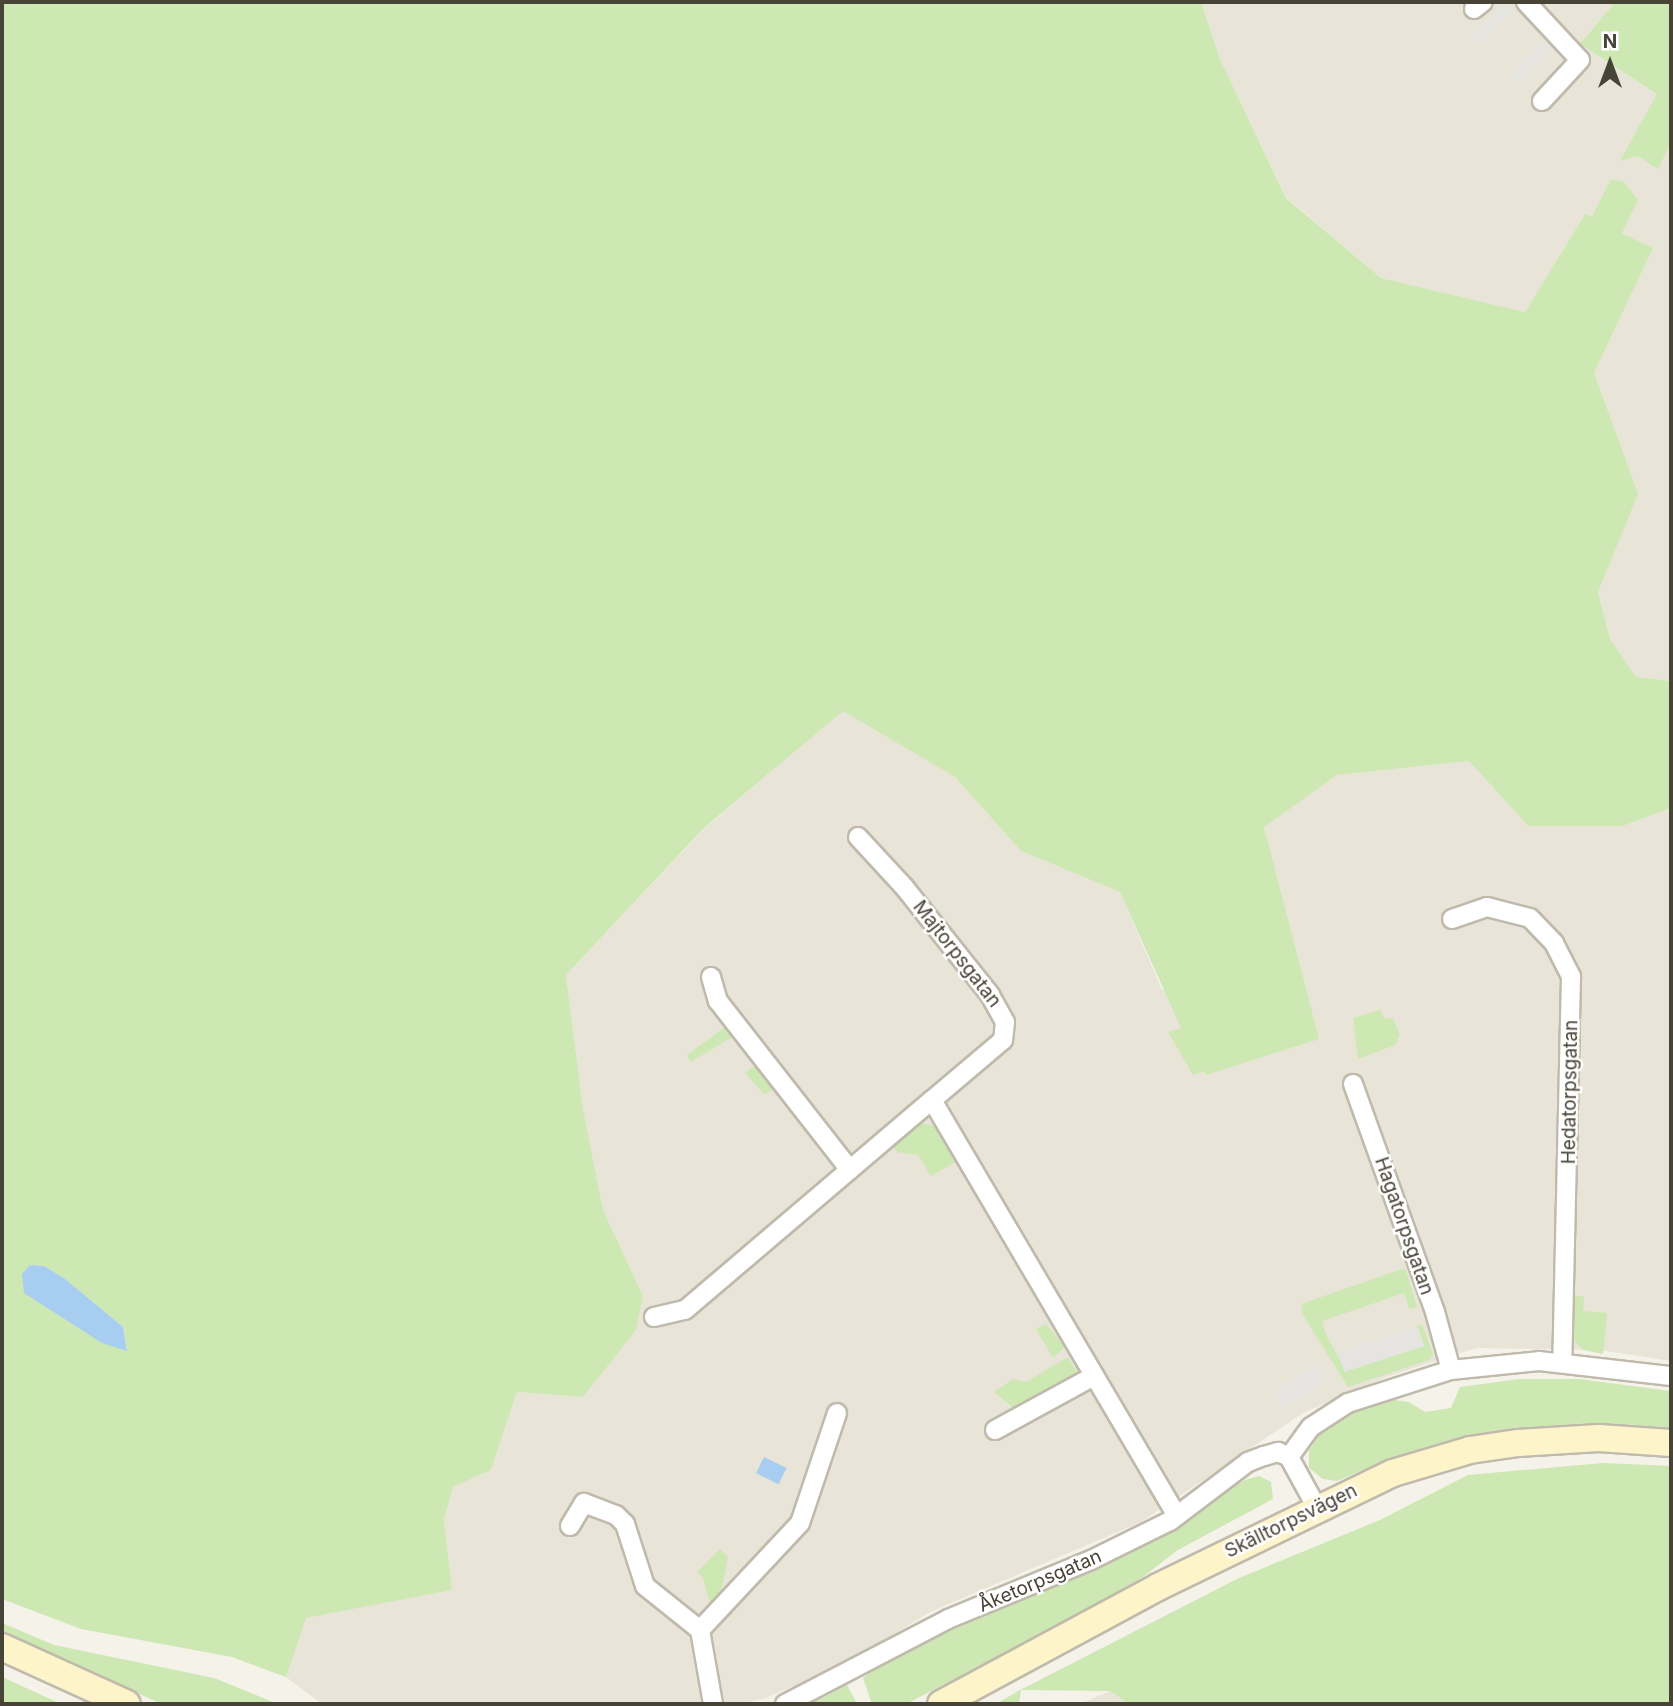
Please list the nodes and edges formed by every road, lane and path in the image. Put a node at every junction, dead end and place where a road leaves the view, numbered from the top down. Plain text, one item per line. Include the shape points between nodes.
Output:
1 (1526, 2) edge
2 (1542, 101) dead end
3 (859, 837) dead end
4 (1452, 919) dead end
5 (711, 977) dead end
6 (1353, 1084) dead end
7 (932, 1100) junction
8 (850, 1170) junction
9 (654, 1317) dead end
10 (1562, 1362) junction
11 (1451, 1370) junction
12 (1094, 1376) junction
13 (1671, 1376) edge
14 (838, 1413) dead end
15 (995, 1430) dead end
16 (1671, 1443) edge
17 (1289, 1457) junction
18 (1317, 1508) junction
19 (1176, 1515) junction
20 (570, 1527) dead end
21 (700, 1630) junction
22 (2, 1647) edge
23 (127, 1704) edge
24 (713, 1704) edge
25 (785, 1704) edge
26 (941, 1704) edge

1 - 2 street via 1580,60
3 - 7 street, Majtorpsgatan via 990,995 1006,1023 1003,1040
4 - 10 street, Hedatorpsgatan via 1488,907 1530,918 1554,943 1571,977
5 - 8 street via 718,1001
6 - 11 street, Hagatorpsgatan via 1435,1312
7 - 8 street, Majtorpsgatan
7 - 12 street
8 - 9 street, Majtorpsgatan via 685,1310
10 - 11 street
10 - 13 street
11 - 17 street via 1348,1403 1311,1427
12 - 15 street
12 - 19 street
14 - 21 street via 800,1523
16 - 18 street, Skälltorpsvägen via 1572,1439 1469,1450 1393,1473
17 - 18 street
17 - 19 street, Åketorpsgatan via 1278,1452 1248,1462
18 - 26 street, Skälltorpsvägen
19 - 25 street, Åketorpsgatan via 1091,1560 948,1619
20 - 21 street via 582,1503 616,1515 625,1524 645,1586
21 - 24 street
22 - 23 street

